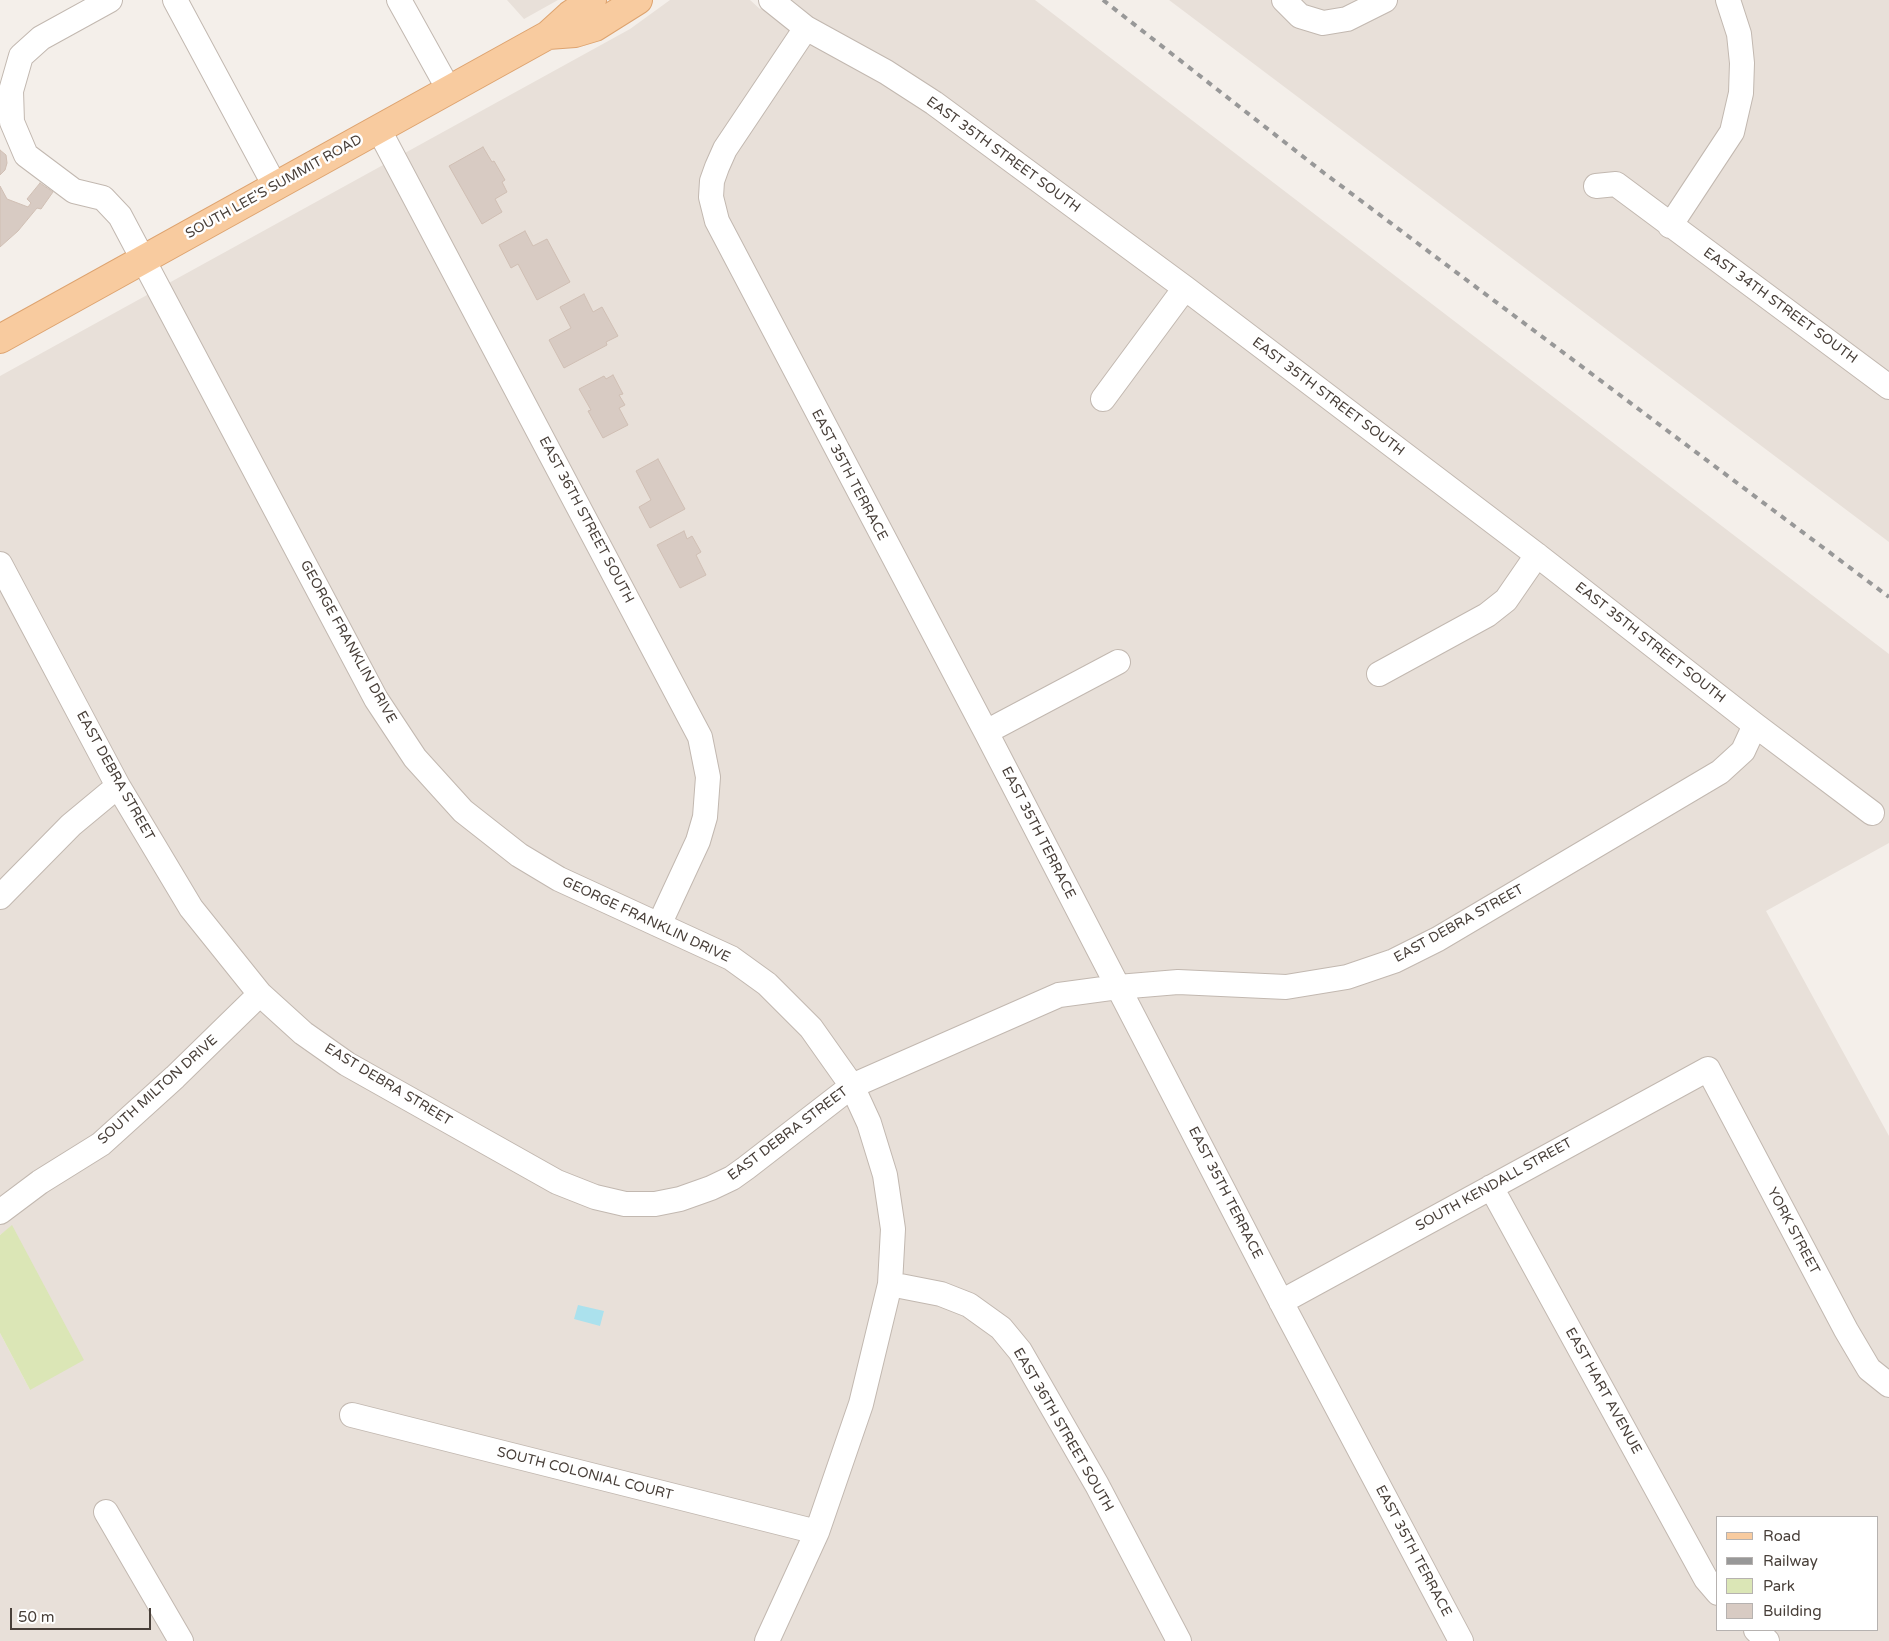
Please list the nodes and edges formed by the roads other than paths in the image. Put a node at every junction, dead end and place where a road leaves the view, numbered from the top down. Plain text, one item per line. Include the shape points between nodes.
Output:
1 (110, 0) edge
2 (175, 0) edge
3 (399, 0) edge
4 (592, 0) edge
5 (638, 0) edge
6 (771, 0) edge
7 (1284, 0) edge
8 (1385, 0) edge
9 (1728, 0) edge
10 (806, 28) junction
11 (548, 35) junction
12 (8, 77) edge
13 (449, 90) junction
14 (378, 128) junction
15 (275, 186) junction
16 (1596, 186) dead end
17 (1670, 226) junction
18 (144, 259) junction
19 (1185, 288) junction
20 (0, 339) edge
21 (1889, 387) edge
22 (1103, 400) dead end
23 (1537, 555) junction
24 (0, 564) edge
25 (1118, 662) dead end
26 (1379, 674) dead end
27 (1755, 725) junction
28 (986, 732) junction
29 (118, 786) junction
30 (1872, 813) dead end
31 (0, 897) edge
32 (659, 925) junction
33 (1118, 987) junction
34 (260, 994) junction
35 (1708, 1069) joint
36 (852, 1086) junction
37 (1492, 1187) junction
38 (0, 1212) edge
39 (890, 1284) junction
40 (1281, 1302) junction
41 (1889, 1385) edge
42 (352, 1415) dead end
43 (106, 1512) dead end
44 (817, 1532) junction
45 (1716, 1590) edge
46 (1757, 1631) edge
47 (181, 1641) edge
48 (767, 1641) edge
49 (1178, 1641) edge
50 (1461, 1641) edge
51 (1767, 1641) edge

1 - 12 street via 41,38 21,56
2 - 15 street
3 - 13 street
4 - 11 main road, SOUTH LEE'S SUMMIT ROAD
5 - 11 main road, SOUTH LEE'S SUMMIT ROAD via 596,27
6 - 10 street, EAST 35TH STREET SOUTH
7 - 8 street via 1300,16 1323,23 1347,19
9 - 17 street via 1739,34 1742,63 1741,93 1732,132
10 - 19 street, EAST 35TH STREET SOUTH via 934,103
10 - 28 street, EAST 35TH TERRACE via 717,166 711,197 717,221
11 - 13 main road, SOUTH LEE'S SUMMIT ROAD
12 - 18 street, GEORGE FRANKLIN DRIVE via 12,122 26,156 74,191 103,198 120,216
13 - 14 main road, SOUTH LEE'S SUMMIT ROAD
14 - 15 main road, SOUTH LEE'S SUMMIT ROAD
14 - 32 street, EAST 36TH STREET SOUTH via 700,737 708,776 704,817 698,841
15 - 18 main road, SOUTH LEE'S SUMMIT ROAD
16 - 17 street, EAST 34TH STREET SOUTH via 1616,184
17 - 21 street, EAST 34TH STREET SOUTH
18 - 20 main road, SOUTH LEE'S SUMMIT ROAD
18 - 32 street, GEORGE FRANKLIN DRIVE via 376,699 416,758 464,810 519,855 559,879
19 - 22 street
19 - 23 street, EAST 35TH STREET SOUTH
23 - 26 street via 1506,600 1487,616
23 - 27 street, EAST 35TH STREET SOUTH
24 - 29 street, EAST DEBRA STREET
25 - 28 street
27 - 30 street, EAST 35TH STREET SOUTH
27 - 33 street, EAST DEBRA STREET via 1743,751 1720,772 1438,939 1394,961 1347,977 1286,988 1178,982
28 - 33 street, EAST 35TH TERRACE
29 - 31 street via 71,825
29 - 34 street, EAST DEBRA STREET via 191,908
32 - 36 street, GEORGE FRANKLIN DRIVE via 731,958 767,984 811,1028
33 - 36 street, EAST DEBRA STREET via 1059,995
33 - 40 street, EAST 35TH TERRACE
34 - 36 street, EAST DEBRA STREET via 303,1033 347,1064 557,1182 594,1197 625,1204 655,1204 680,1199 732,1178
34 - 38 street, SOUTH MILTON DRIVE via 101,1144 40,1182
35 - 37 street, SOUTH KENDALL STREET
35 - 41 street, YORK STREET via 1846,1330 1869,1369
36 - 39 street, GEORGE FRANKLIN DRIVE via 869,1123 885,1175 893,1229
37 - 40 street, SOUTH KENDALL STREET
37 - 45 street, EAST HART AVENUE via 1701,1570
39 - 44 street, GEORGE FRANKLIN DRIVE via 861,1404
39 - 49 street, EAST 36TH STREET SOUTH via 941,1294 969,1305 1001,1328 1020,1351 1097,1485
40 - 50 street, EAST 35TH TERRACE
42 - 44 street, SOUTH COLONIAL COURT
43 - 47 street
44 - 48 street, GEORGE FRANKLIN DRIVE
46 - 51 street

